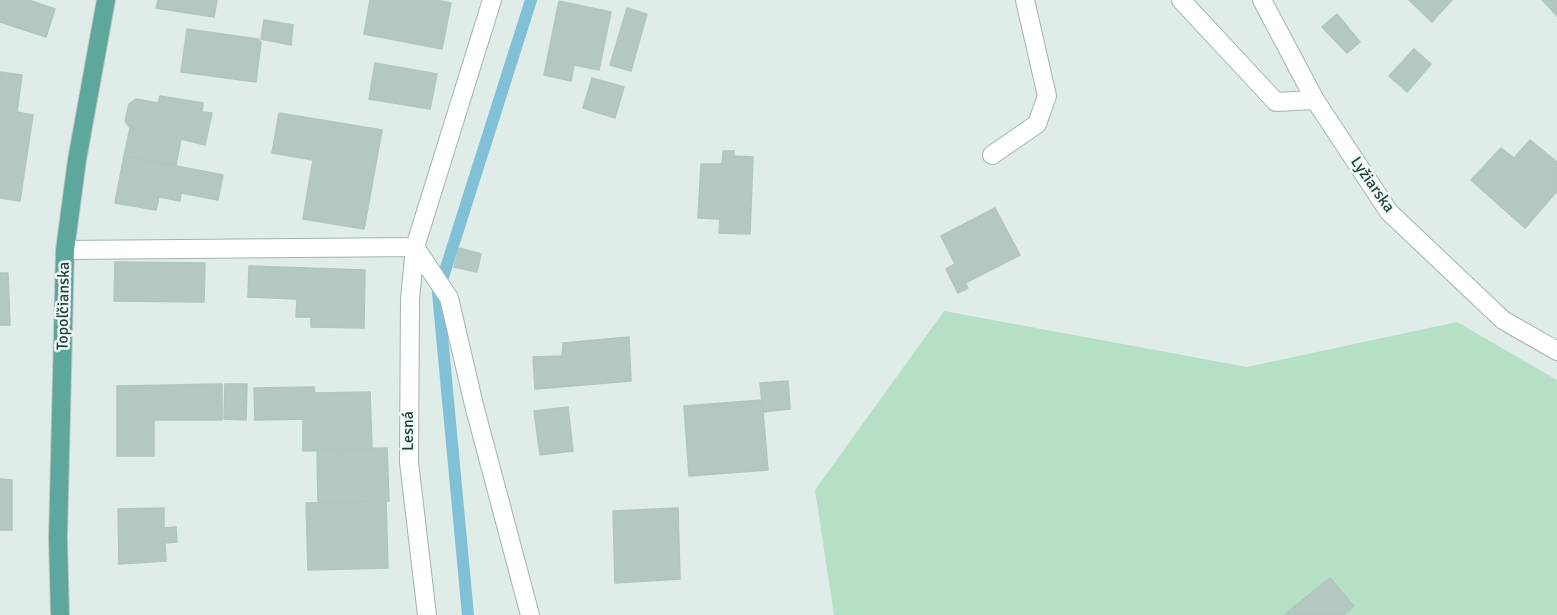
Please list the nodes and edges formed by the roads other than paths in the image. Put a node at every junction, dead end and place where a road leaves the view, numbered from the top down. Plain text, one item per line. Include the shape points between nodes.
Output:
1 (106, 0) edge
2 (492, 0) edge
3 (1025, 0) edge
4 (1181, 0) edge
5 (1262, 0) edge
6 (1315, 100) junction
7 (992, 155) dead end
8 (415, 247) junction
9 (65, 250) junction
10 (1557, 351) edge
11 (60, 615) edge
12 (427, 615) edge
13 (530, 615) edge

1 - 9 main road, Topoľčianska
2 - 8 street, Lesná
3 - 7 street via 1047,96 1037,124
4 - 6 street via 1276,102
5 - 6 street, Lyžiarska
6 - 10 street, Lyžiarska via 1389,212 1503,320
8 - 9 street
8 - 12 street, Lesná via 410,299 409,462
8 - 13 street via 449,298
9 - 11 main road, Topoľčianska via 58,538

